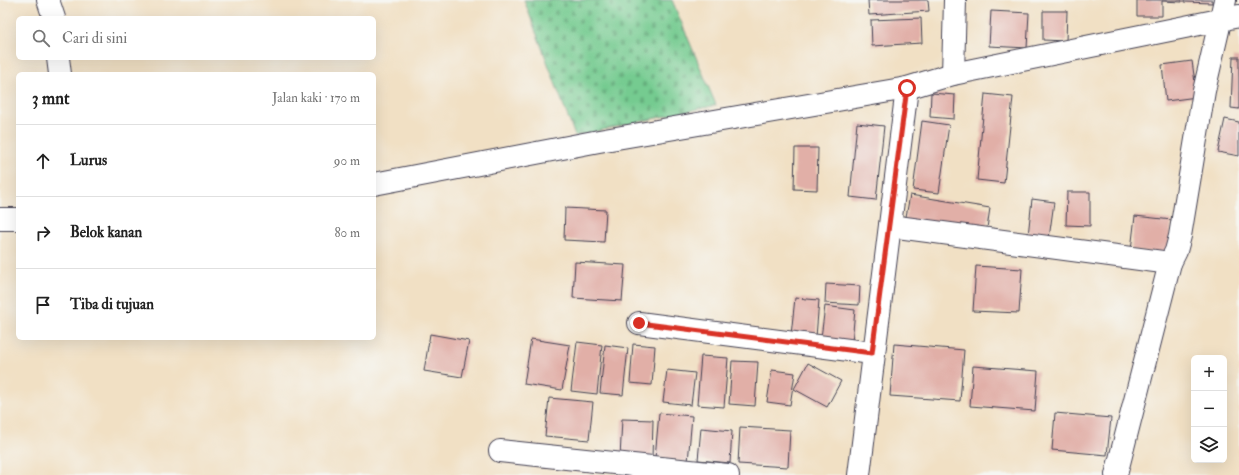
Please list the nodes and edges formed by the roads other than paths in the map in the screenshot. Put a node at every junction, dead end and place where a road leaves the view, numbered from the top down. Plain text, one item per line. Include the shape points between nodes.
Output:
1 (48, 0) edge
2 (955, 0) edge
3 (1228, 11) edge
4 (53, 16) edge
5 (58, 60) edge
6 (60, 72) edge
7 (953, 74) junction
8 (907, 88) junction
9 (376, 184) edge
10 (0, 218) edge
11 (16, 219) edge
12 (890, 226) junction
13 (1170, 263) junction
14 (639, 323) dead end
15 (872, 353) junction
16 (500, 451) dead end
17 (728, 475) edge
18 (859, 475) edge
19 (1116, 475) edge

1 - 4 street
2 - 7 street
3 - 7 street
3 - 13 street via 1204,91 1180,236
5 - 6 street
7 - 8 street
8 - 9 street via 599,141
8 - 12 street
10 - 11 street
12 - 13 street
12 - 15 street
13 - 19 street
14 - 15 street
15 - 18 street
16 - 17 street

